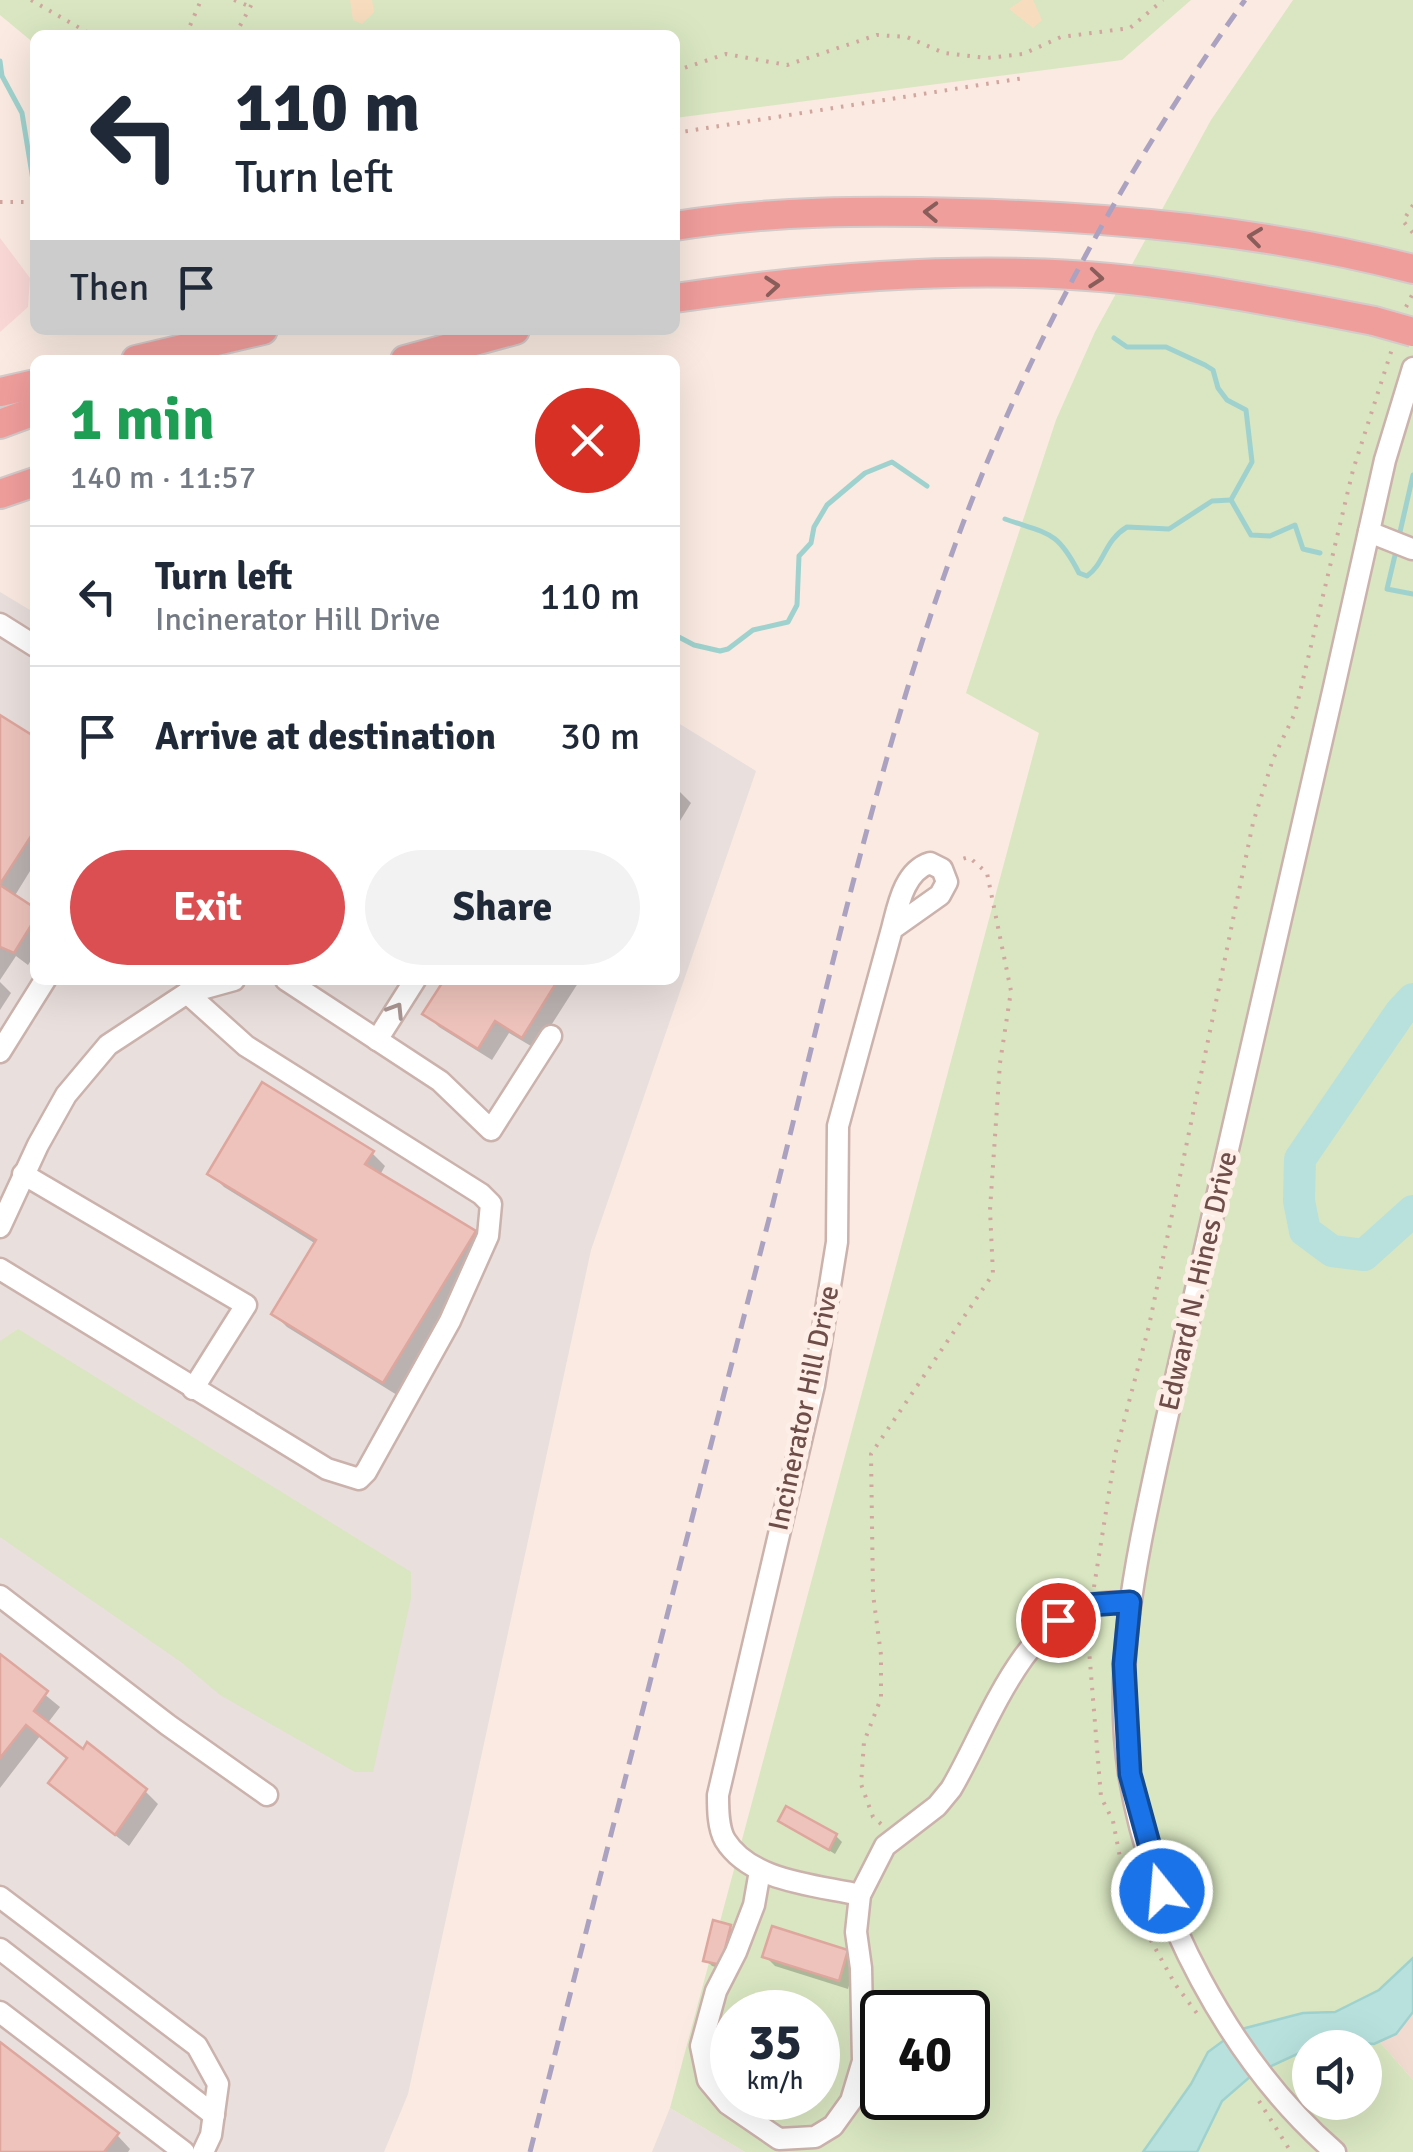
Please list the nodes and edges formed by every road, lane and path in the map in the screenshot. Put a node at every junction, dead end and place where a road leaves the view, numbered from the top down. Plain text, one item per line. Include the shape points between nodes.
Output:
1 (31, 0) edge
2 (201, 0) edge
3 (234, 0) edge
4 (254, 0) edge
5 (1163, 0) edge
6 (250, 6) junction
7 (83, 30) edge
8 (188, 30) edge
9 (238, 30) edge
10 (680, 69) edge
11 (1024, 78) dead end
12 (680, 131) edge
13 (0, 202) edge
14 (30, 202) edge
15 (1413, 205) edge
16 (680, 226) edge
17 (1412, 232) edge
18 (1405, 267) edge
19 (680, 297) edge
20 (1413, 332) edge
21 (244, 335) edge
22 (251, 335) edge
23 (497, 335) edge
24 (158, 355) edge
25 (196, 355) edge
26 (423, 355) edge
27 (1413, 368) edge
28 (30, 385) edge
29 (0, 392) edge
30 (30, 413) edge
31 (0, 424) edge
32 (30, 484) edge
33 (0, 494) edge
34 (1369, 532) junction
35 (1412, 549) edge
36 (0, 624) edge
37 (30, 643) edge
38 (935, 866) junction
39 (892, 930) junction
40 (42, 985) edge
41 (299, 985) edge
42 (412, 985) edge
43 (188, 986) edge
44 (551, 1036) dead end
45 (377, 1040) junction
46 (0, 1052) edge
47 (13, 1184) edge
48 (0, 1227) edge
49 (0, 1269) edge
50 (193, 1390) junction
51 (0, 1596) edge
52 (1130, 1602) junction
53 (267, 1795) dead end
54 (901, 1833) junction
55 (760, 1870) junction
56 (860, 1896) junction
57 (0, 1897) edge
58 (0, 1950) edge
59 (0, 2012) edge
60 (1264, 2090) junction
61 (214, 2115) junction
62 (184, 2152) edge
63 (203, 2152) edge
64 (1291, 2152) edge
65 (1335, 2152) edge

1 - 7 path
2 - 8 path
3 - 6 path
4 - 6 path
5 - 10 path via 1130,28 1061,36 1023,54 987,58 944,52 906,36 876,35 788,65 726,54
6 - 9 path
11 - 12 path
13 - 14 path
15 - 17 path via 1404,221
18 -> 16 highway via 1280,240 1057,216 871,210
19 -> 20 highway, bridge via 833,280 1026,272 1238,294
21 - 24 highway
22 - 25 highway
23 - 26 highway
27 - 34 street, Edward N. Hines Drive
28 - 29 highway
30 - 31 highway
32 - 33 highway
34 - 35 street
34 - 52 street, Edward N. Hines Drive
36 - 37 street
38 - 39 street, Incinerator Hill Drive via 919,866 903,890
38 - 39 street via 947,882 940,895
38 - 54 path via 969,858 987,873 1011,991 990,1210 993,1274 871,1454 881,1698 864,1742 861,1784 873,1817
39 - 55 street, Incinerator Hill Drive via 838,1126 837,1242 814,1384 718,1794 724,1838
40 - 46 street
41 - 45 street
45 -> 42 street
43 - 47 street via 84,1070
43 - 50 street via 246,1046 492,1204 488,1236 450,1320 360,1479 327,1469
44 - 45 street via 492,1130 440,1081
47 - 48 street
47 - 50 street via 246,1306
49 - 50 street
51 - 53 street
52 - 54 street via 1089,1605 1040,1635 951,1789
52 - 60 street, Edward N. Hines Drive via 1124,1664 1130,1774 1146,1840 1172,1917
54 - 56 street via 885,1846
55 - 56 street, Incinerator Hill Drive
55 - 56 street via 754,1906 716,1991 702,2046 708,2080 779,2139 815,2137 851,2101 864,2061
57 - 61 street via 196,2046 218,2084
58 - 61 street
59 - 62 street
60 - 64 path
60 - 65 street, Edward N. Hines Drive
61 - 63 street

